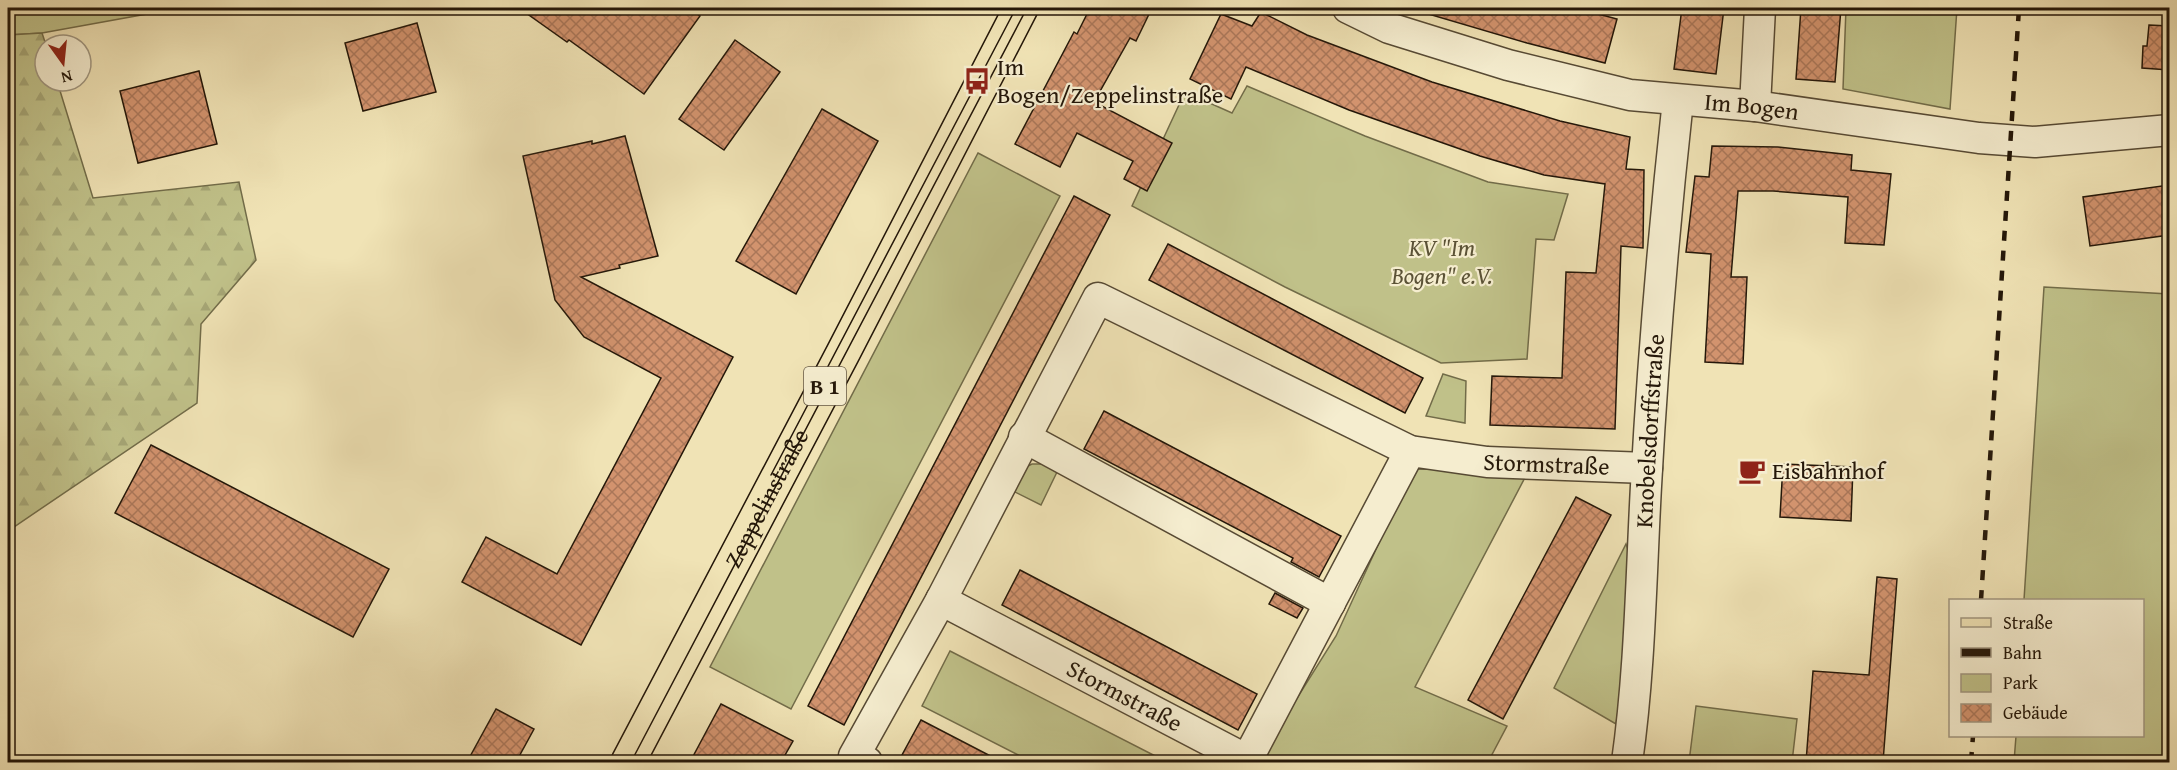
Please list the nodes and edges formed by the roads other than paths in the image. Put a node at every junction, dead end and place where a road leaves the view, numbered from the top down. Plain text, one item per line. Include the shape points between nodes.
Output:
1 (1021, 8) edge
2 (1348, 8) edge
3 (1760, 8) edge
4 (1678, 100) junction
5 (1755, 106) junction
6 (2169, 130) edge
7 (1024, 437) junction
8 (1410, 451) junction
9 (1647, 468) junction
10 (941, 600) junction
11 (1330, 603) junction
12 (628, 762) edge
13 (867, 762) edge
14 (1627, 762) edge

1 - 12 main road, Zeppelinstraße / B 1
2 - 4 street, Im Bogen via 1389,28 1508,65 1630,95
3 - 5 street
4 - 5 street, Im Bogen
4 - 9 street, Knobelsdorffstraße via 1661,257
5 - 6 street, Im Bogen via 1966,137 2035,142
7 - 8 street, Stormstraße via 1098,298
7 - 10 street, Stormstraße
7 - 11 street
8 - 9 street, Stormstraße via 1487,462
8 - 11 street, Stormstraße
9 - 14 street, Knobelsdorffstraße via 1640,641
10 - 11 street, Stormstraße via 1247,760
10 - 13 street, Stormstraße via 854,756

